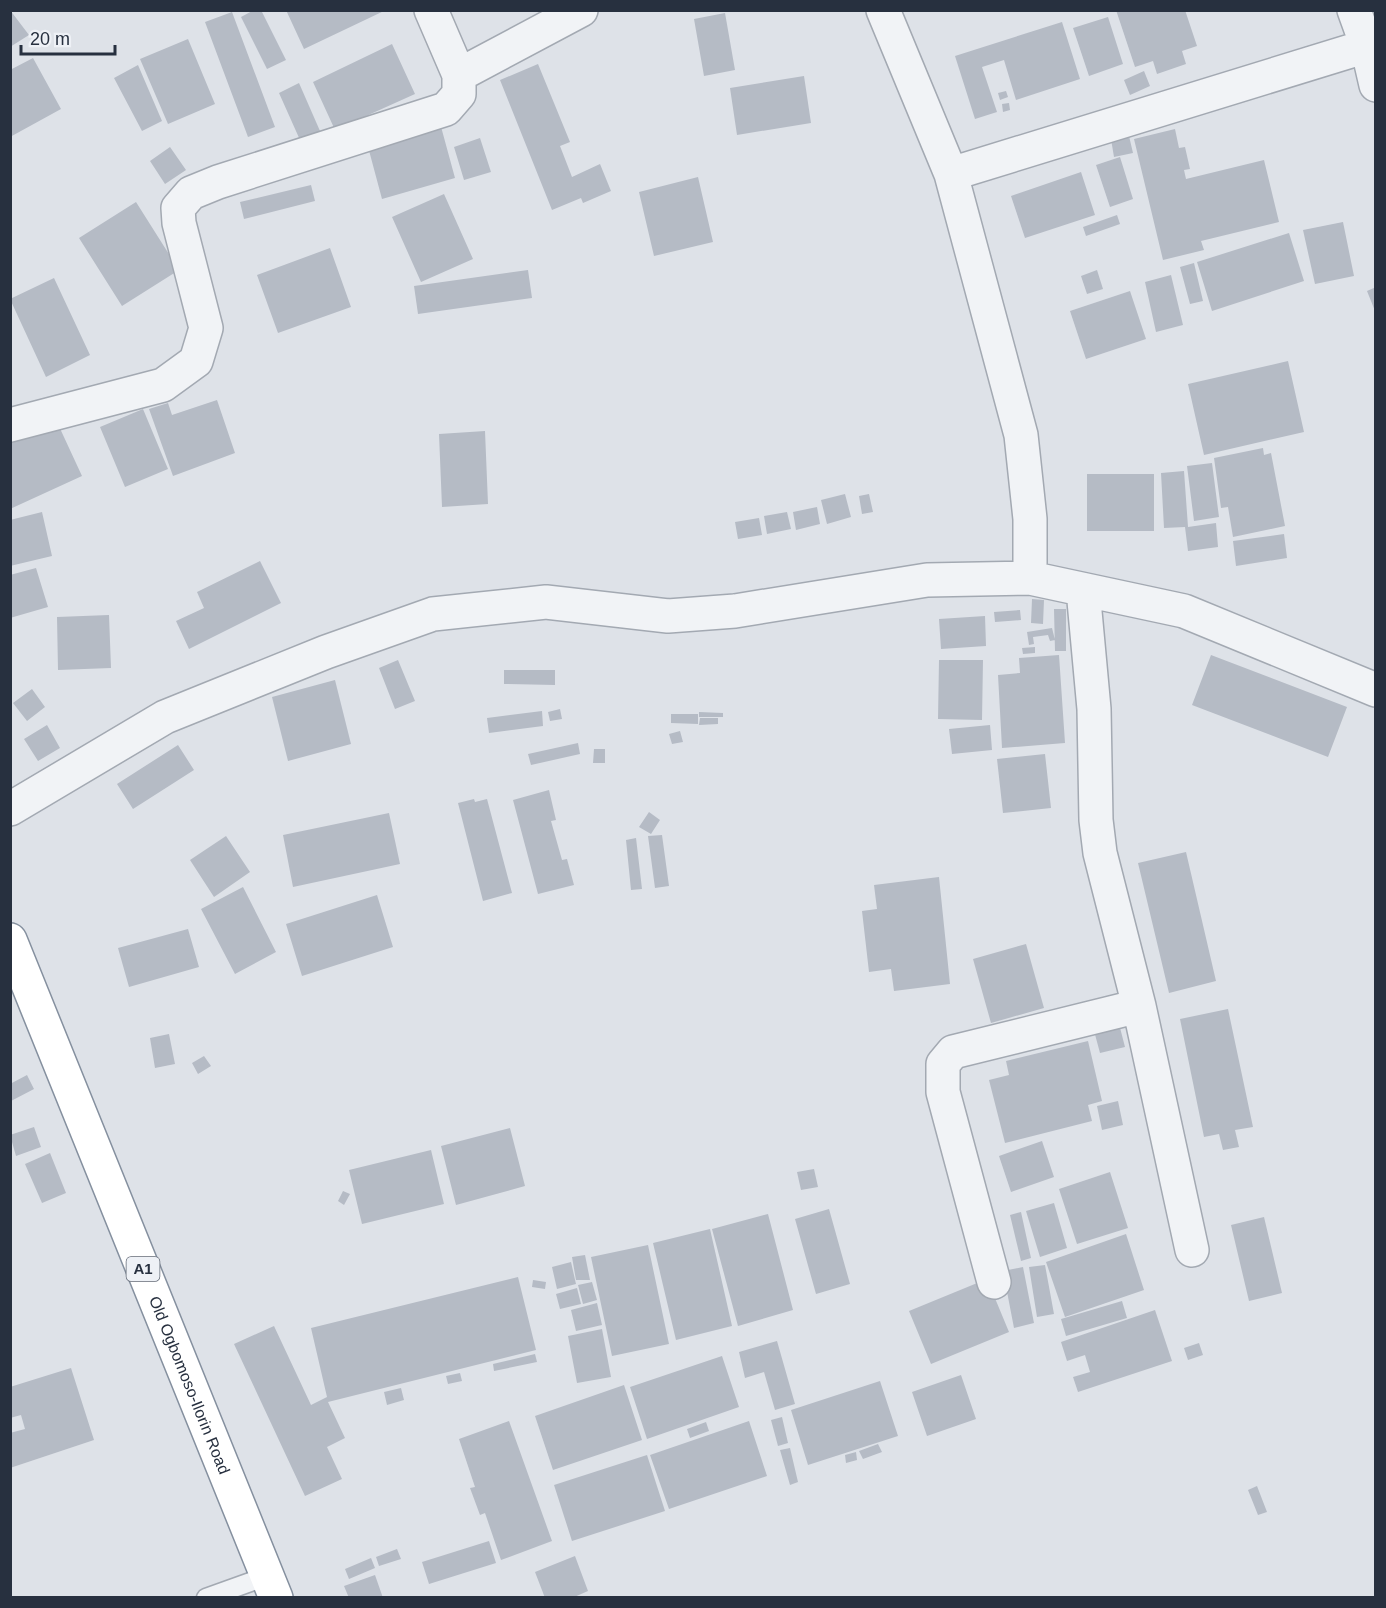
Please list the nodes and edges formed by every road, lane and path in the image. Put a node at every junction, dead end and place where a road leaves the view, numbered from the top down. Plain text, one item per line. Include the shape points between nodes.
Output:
1 (431, 10) edge
2 (581, 10) edge
3 (883, 10) edge
4 (1354, 10) edge
5 (1367, 46) junction
6 (459, 75) junction
7 (1376, 85) edge
8 (951, 174) junction
9 (10, 425) edge
10 (1030, 578) junction
11 (1083, 590) junction
12 (1376, 690) edge
13 (10, 809) edge
14 (10, 940) edge
15 (1139, 1006) junction
16 (1192, 1250) dead end
17 (994, 1282) dead end
18 (271, 1587) edge
19 (206, 1598) edge

1 - 6 street
2 - 6 street
3 - 8 street
4 - 5 street
5 - 7 street
5 - 8 street
6 - 9 street via 459,94 446,109 191,193 178,208 206,328 196,362 163,385
8 - 10 street via 1021,435 1030,519
10 - 11 street
10 - 13 street via 927,580 735,611 668,616 546,602 433,614 165,717
11 - 12 street via 1184,611
11 - 15 street via 1094,709 1100,853
14 - 18 highway, Old Ogbomoso-Ilorin Road / A1
15 - 16 street
15 - 17 street via 953,1053 943,1064 943,1092
18 - 19 lane

